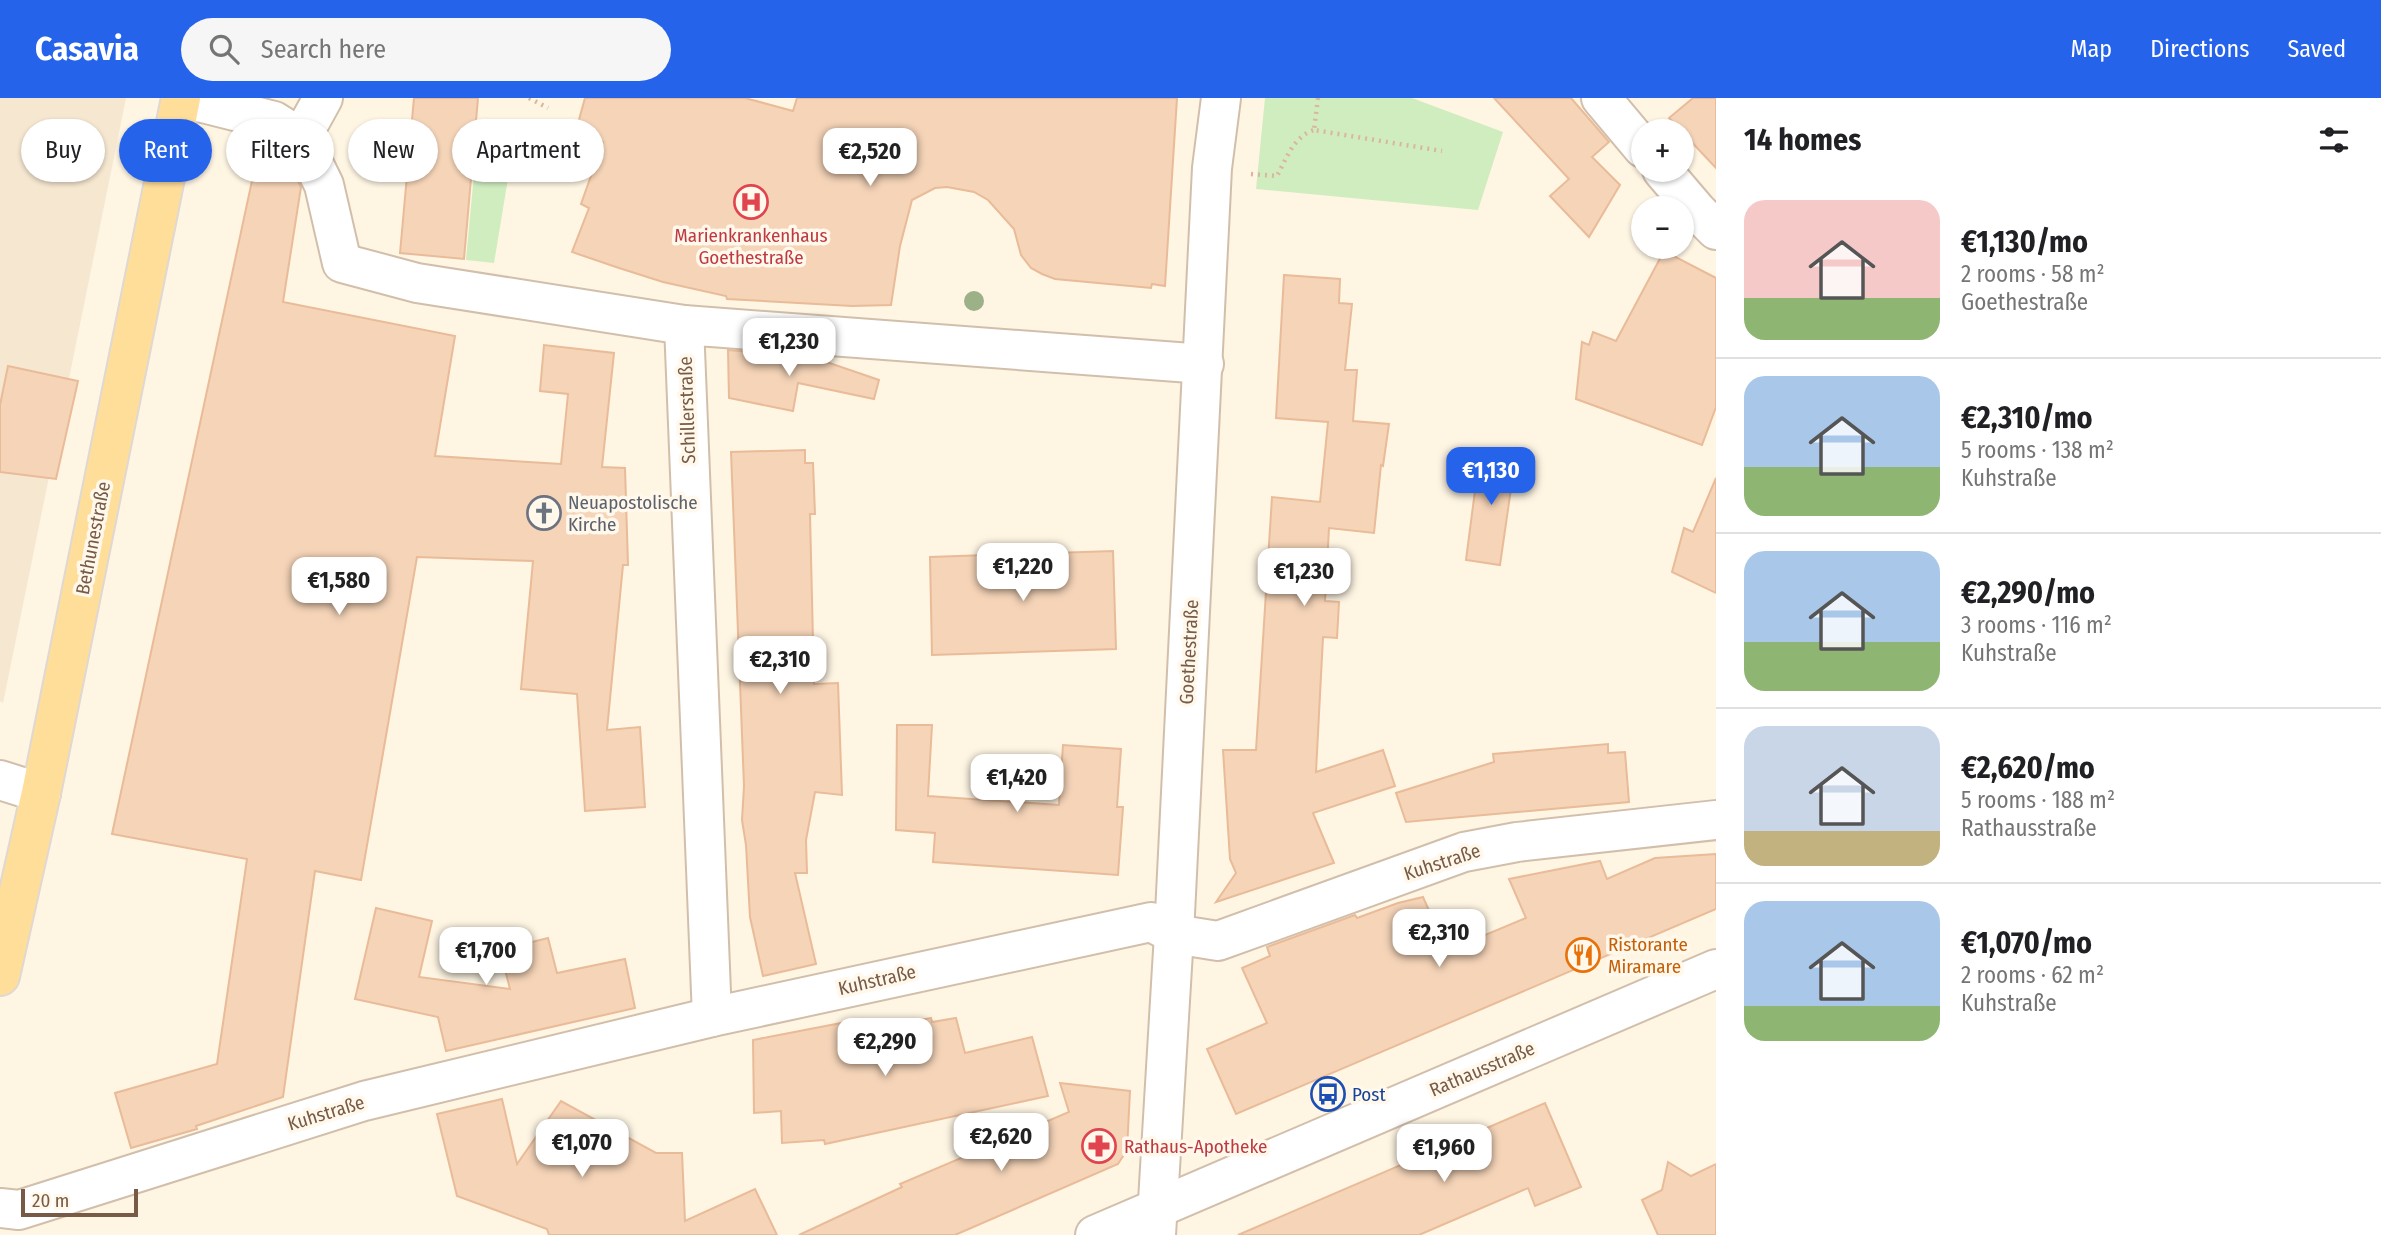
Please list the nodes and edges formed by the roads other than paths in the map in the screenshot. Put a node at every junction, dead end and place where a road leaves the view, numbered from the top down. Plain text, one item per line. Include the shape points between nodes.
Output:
1 (182, 98) edge
2 (323, 98) edge
3 (1221, 98) edge
4 (1601, 98) edge
5 (266, 119) edge
6 (311, 119) edge
7 (1631, 134) edge
8 (323, 182) edge
9 (1672, 182) edge
10 (1716, 230) edge
11 (684, 325) junction
12 (1204, 364) junction
13 (0, 780) edge
14 (41, 793) junction
15 (1716, 820) edge
16 (1174, 934) junction
17 (1716, 969) edge
18 (0, 976) edge
19 (712, 1017) junction
20 (0, 1208) edge
21 (1157, 1221) edge
22 (1095, 1235) edge

1 - 5 street
1 - 14 main road, Bethunestraße
2 - 6 street
3 - 12 street, Goethestraße via 1212,168
4 - 7 street
8 - 11 street via 342,263 417,284
9 - 10 street
11 - 12 street
11 - 19 street, Schillerstraße
12 - 16 street, Goethestraße
13 - 14 street
14 - 18 main road, Bethunestraße
15 - 16 street, Kuhstraße via 1464,852 1218,940
16 - 19 street, Kuhstraße via 1151,922
16 - 21 street, Goethestraße
17 - 21 street, Rathausstraße
19 - 20 street, Kuhstraße via 363,1101 19,1210
21 - 22 street, Rathausstraße

